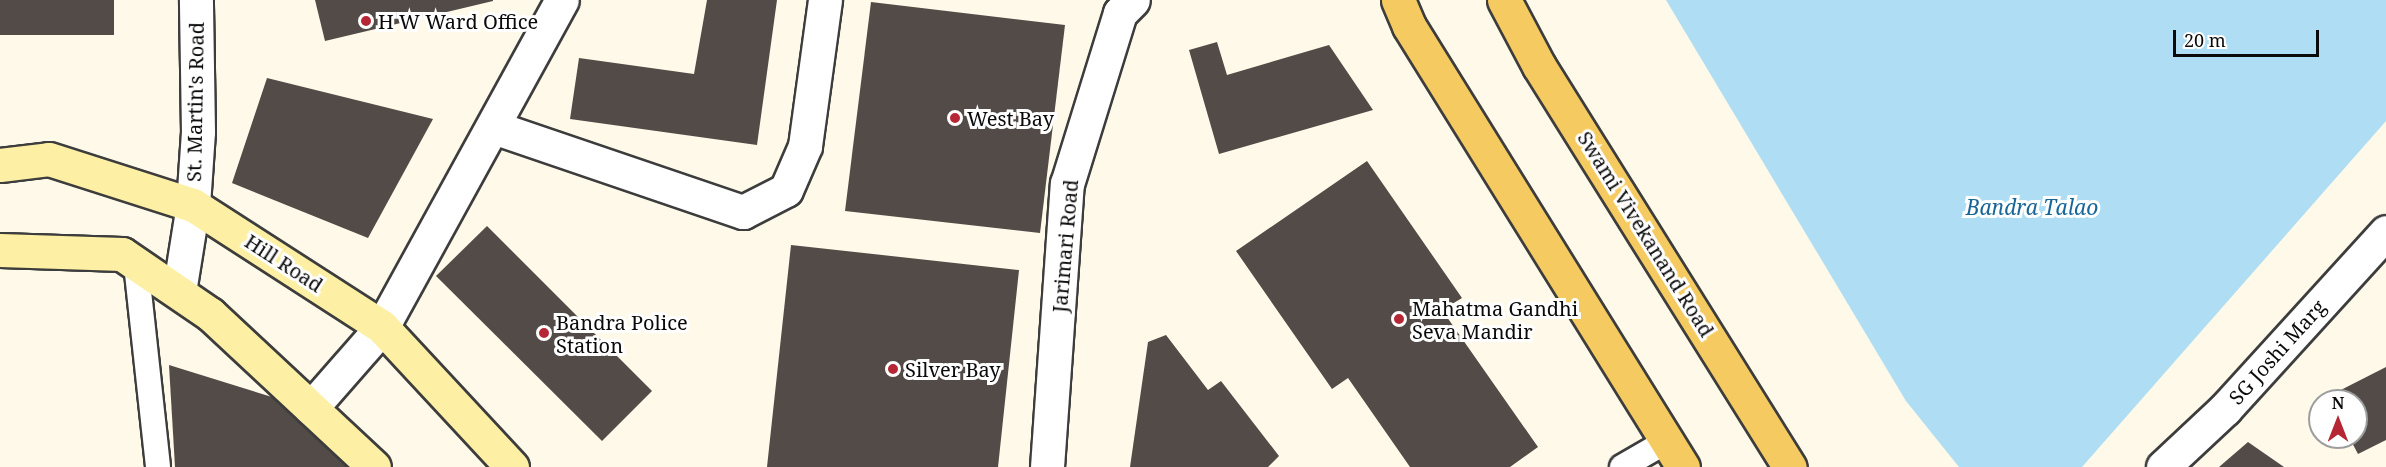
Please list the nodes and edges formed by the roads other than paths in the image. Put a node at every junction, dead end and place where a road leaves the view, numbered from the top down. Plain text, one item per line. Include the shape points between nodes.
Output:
1 (196, 0) edge
2 (562, 0) edge
3 (825, 0) edge
4 (1133, 0) edge
5 (1398, 0) edge
6 (1504, 0) edge
7 (493, 127) junction
8 (0, 165) edge
9 (193, 205) junction
10 (2386, 232) edge
11 (0, 250) edge
12 (136, 264) junction
13 (179, 292) junction
14 (382, 327) junction
15 (311, 408) junction
16 (1675, 454) edge
17 (158, 467) edge
18 (374, 467) edge
19 (513, 467) edge
20 (1047, 467) edge
21 (1622, 467) edge
22 (1790, 467) edge
23 (2163, 467) edge

1 - 9 street, St. Martin's Road via 198,132
2 - 7 street
3 - 7 street via 806,146 786,190 743,212
4 - 20 street, Jarimari Road via 1120,13 1068,184
5 - 16 main road via 1409,26
6 - 22 main road, Swami Vivekanand Road via 1539,66
7 - 14 street
8 - 9 main road, Hill Road via 49,159
9 - 13 street, St. Martin's Road
9 - 14 main road, Hill Road
10 - 23 street, SG Joshi Marg via 2225,409
11 - 12 main road via 122,254
12 - 13 main road
12 - 17 lane
13 - 15 main road via 210,314
14 - 15 street
14 - 19 main road, Hill Road
15 - 18 main road
16 - 21 lane

